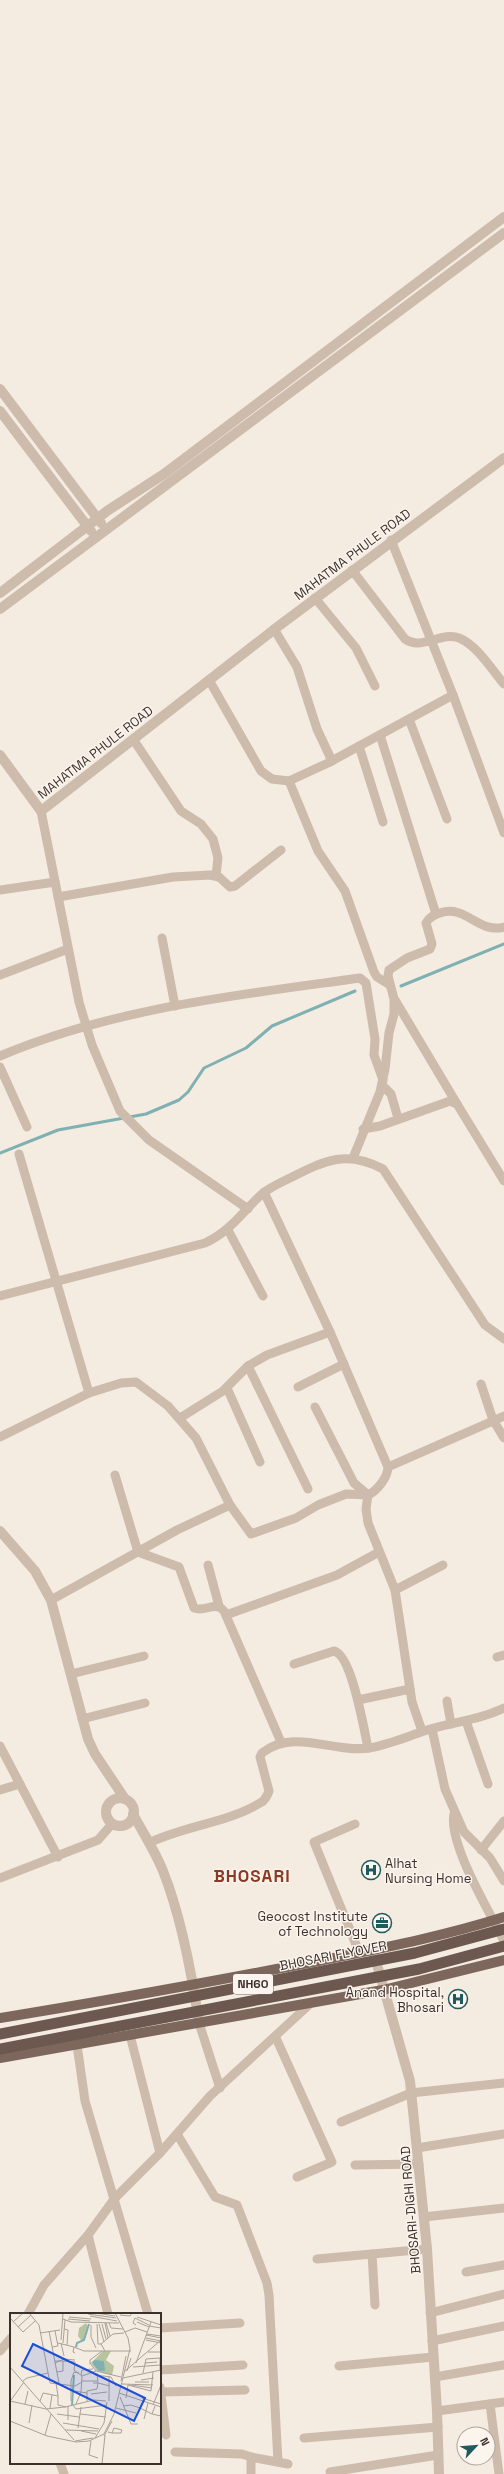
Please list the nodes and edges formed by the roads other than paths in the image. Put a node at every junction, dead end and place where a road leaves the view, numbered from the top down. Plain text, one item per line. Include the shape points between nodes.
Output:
1 (504, 217) edge
2 (504, 233) edge
3 (306, 366) junction
4 (314, 376) junction
5 (0, 389) edge
6 (0, 411) edge
7 (504, 458) edge
8 (98, 518) junction
9 (87, 526) junction
10 (106, 529) junction
11 (95, 537) junction
12 (391, 540) junction
13 (352, 570) junction
14 (0, 592) edge
15 (314, 598) junction
16 (0, 609) edge
17 (274, 629) junction
18 (432, 640) junction
19 (209, 680) junction
20 (504, 684) edge
21 (375, 686) dead end
22 (453, 695) junction
23 (409, 719) junction
24 (380, 734) junction
25 (133, 739) junction
26 (359, 746) junction
27 (0, 755) edge
28 (332, 761) junction
29 (289, 781) junction
30 (41, 812) junction
31 (447, 819) dead end
32 (383, 822) dead end
33 (504, 832) edge
34 (281, 850) dead end
35 (216, 875) junction
36 (55, 882) junction
37 (0, 890) edge
38 (58, 897) junction
39 (436, 914) junction
40 (504, 927) edge
41 (162, 938) dead end
42 (68, 949) junction
43 (0, 975) edge
44 (390, 985) junction
45 (394, 999) junction
46 (175, 1006) junction
47 (86, 1027) junction
48 (0, 1056) edge
49 (0, 1067) edge
50 (382, 1083) junction
51 (456, 1104) junction
52 (398, 1118) junction
53 (27, 1127) dead end
54 (363, 1129) junction
55 (19, 1154) dead end
56 (353, 1158) junction
57 (504, 1181) edge
58 (264, 1192) junction
59 (248, 1208) junction
60 (228, 1230) junction
61 (56, 1283) junction
62 (0, 1296) edge
63 (263, 1296) dead end
64 (330, 1332) junction
65 (504, 1339) edge
66 (344, 1364) junction
67 (248, 1366) junction
68 (481, 1384) dead end
69 (298, 1387) dead end
70 (227, 1388) junction
71 (90, 1393) junction
72 (315, 1407) dead end
73 (504, 1416) edge
74 (180, 1418) junction
75 (493, 1420) junction
76 (0, 1437) edge
77 (504, 1438) edge
78 (260, 1462) dead end
79 (388, 1467) junction
80 (115, 1475) dead end
81 (308, 1489) dead end
82 (368, 1495) junction
83 (230, 1505) junction
84 (0, 1531) edge
85 (138, 1552) junction
86 (379, 1552) junction
87 (208, 1565) dead end
88 (444, 1565) dead end
89 (395, 1590) junction
90 (51, 1600) junction
91 (219, 1606) junction
92 (226, 1615) junction
93 (144, 1656) dead end
94 (294, 1664) dead end
95 (71, 1674) junction
96 (410, 1689) junction
97 (358, 1700) junction
98 (447, 1701) dead end
99 (145, 1703) dead end
100 (504, 1708) edge
101 (82, 1719) junction
102 (466, 1721) junction
103 (451, 1724) junction
104 (432, 1729) junction
105 (422, 1731) junction
106 (281, 1742) junction
107 (0, 1746) edge
108 (368, 1748) junction
109 (20, 1784) junction
110 (488, 1784) dead end
111 (0, 1790) edge
112 (125, 1799) junction
113 (455, 1812) junction
114 (134, 1814) junction
115 (504, 1821) edge
116 (112, 1824) junction
117 (355, 1824) dead end
118 (149, 1843) junction
119 (481, 1850) junction
120 (58, 1857) junction
121 (0, 1878) edge
122 (504, 1881) edge
123 (504, 1917) edge
124 (494, 1920) junction
125 (504, 1929) edge
126 (504, 1941) edge
127 (504, 1946) edge
128 (373, 1950) junction
129 (360, 1952) junction
130 (504, 1960) edge
131 (194, 1986) junction
132 (383, 1990) junction
133 (312, 2002) junction
134 (0, 2018) edge
135 (198, 2023) junction
136 (0, 2034) edge
137 (130, 2035) junction
138 (276, 2038) junction
139 (78, 2045) junction
140 (0, 2049) edge
141 (0, 2058) edge
142 (504, 2083) edge
143 (220, 2088) junction
144 (411, 2093) junction
145 (341, 2122) dead end
146 (177, 2134) junction
147 (504, 2134) edge
148 (418, 2148) junction
149 (160, 2153) junction
150 (419, 2164) junction
151 (355, 2165) dead end
152 (297, 2178) dead end
153 (115, 2198) junction
154 (504, 2208) edge
155 (424, 2217) junction
156 (88, 2235) junction
157 (427, 2249) junction
158 (372, 2254) junction
159 (317, 2259) dead end
160 (504, 2265) edge
161 (466, 2272) dead end
162 (504, 2294) edge
163 (375, 2305) dead end
164 (29, 2313) edge
165 (108, 2313) edge
166 (148, 2313) edge
167 (430, 2313) junction
168 (240, 2323) dead end
169 (504, 2326) edge
170 (161, 2328) edge
171 (9, 2340) edge
172 (432, 2341) junction
173 (0, 2351) edge
174 (433, 2357) junction
175 (243, 2365) dead end
176 (504, 2365) edge
177 (339, 2366) dead end
178 (161, 2370) edge
179 (435, 2377) junction
180 (161, 2389) edge
181 (245, 2390) dead end
182 (161, 2397) edge
183 (504, 2402) edge
184 (490, 2404) junction
185 (438, 2411) junction
186 (438, 2427) junction
187 (166, 2435) dead end
188 (304, 2438) dead end
189 (175, 2452) dead end
190 (438, 2455) junction
191 (251, 2457) junction
192 (278, 2462) junction
193 (60, 2464) edge
194 (288, 2464) dead end
195 (330, 2472) dead end
196 (64, 2474) edge
197 (251, 2474) edge
198 (438, 2474) edge
199 (499, 2474) edge

1 - 3 street
2 - 4 street
3 - 4 street
3 - 8 street via 164,474
4 - 10 street via 171,484
5 - 8 street
6 - 9 street
7 - 12 street, MAHATMA PHULE ROAD
8 - 9 street
8 - 10 street
9 - 11 street
9 - 14 street
10 - 11 street
11 - 16 street
12 - 13 street, MAHATMA PHULE ROAD
12 - 18 street
13 - 15 street, MAHATMA PHULE ROAD
13 - 18 street via 405,640 417,644
15 - 17 street, MAHATMA PHULE ROAD
15 - 21 street via 356,648
17 - 19 street, MAHATMA PHULE ROAD
17 - 28 street via 297,667 317,729
18 - 20 street via 453,637 469,644
18 - 22 street
19 - 25 street, MAHATMA PHULE ROAD
19 - 29 street via 262,771 272,779
22 - 23 street
22 - 33 street
23 - 24 street
23 - 31 street
24 - 26 street
24 - 39 street
25 - 30 street, MAHATMA PHULE ROAD
25 - 35 street via 181,810 201,824 213,840 218,858
26 - 28 street
26 - 32 street
27 - 30 street
28 - 29 street
29 - 44 street via 318,851 345,891 374,972
30 - 36 street, MAHATMA PHULE ROAD
34 - 35 street via 235,886 227,887
35 - 38 street via 173,877
36 - 37 street
36 - 38 street, MAHATMA PHULE ROAD
38 - 42 street, MAHATMA PHULE ROAD
39 - 40 street via 456,910 486,927
39 - 44 street via 426,923 432,944 430,949 392,967 388,976
41 - 46 street
42 - 43 street
42 - 47 street, MAHATMA PHULE ROAD
44 - 45 street
45 - 50 street via 394,1014
45 - 51 street
46 - 47 street
46 - 50 street via 360,978 366,983 374,1056
47 - 48 street via 36,1040
47 - 59 street, MAHATMA PHULE ROAD via 120,1111 149,1140
49 - 53 street
50 - 52 street via 392,1094
50 - 54 street
51 - 52 street via 450,1101
51 - 57 street
52 - 54 street via 380,1126
54 - 56 street
55 - 61 street
56 - 58 street via 328,1161
56 - 65 street via 366,1160 383,1169 484,1325
58 - 59 street
58 - 64 street
59 - 60 street
60 - 61 street via 205,1244
60 - 63 street
61 - 62 street
61 - 71 street
64 - 66 street
64 - 67 street via 267,1355
66 - 69 street
66 - 79 street
67 - 70 street
67 - 81 street
68 - 75 street
70 - 74 street
70 - 78 street
71 - 74 street via 121,1383 136,1382
71 - 76 street
72 - 82 street via 354,1483
73 - 75 street
74 - 83 street via 196,1438
75 - 77 street
75 - 79 street
79 - 82 street via 384,1478 374,1492
80 - 85 street
82 - 83 street via 346,1494 318,1505 296,1518 251,1534
82 - 86 street via 368,1523
83 - 85 street
84 - 90 street via 35,1571
85 - 90 street
85 - 91 street via 180,1567 194,1608 199,1610
86 - 89 street
86 - 92 street via 338,1575
87 - 91 street
88 - 89 street
89 - 96 street
90 - 95 street
91 - 92 street
92 - 106 street
93 - 95 street
94 - 97 street via 328,1652 338,1652
95 - 101 street
96 - 97 street
96 - 105 street
97 - 108 street
98 - 103 street
99 - 101 street
100 - 102 street
101 - 112 street via 95,1754
102 - 103 street
102 - 110 street
103 - 104 street
104 - 105 street
104 - 113 street via 445,1789
105 - 108 street via 389,1744
106 - 108 street via 301,1741 344,1748
106 - 118 street via 262,1753 260,1757 269,1791 261,1803 230,1816 168,1834
107 - 109 street
109 - 111 street
109 - 120 street
112 - 114 street via 132,1805
112 - 116 street via 117,1799 108,1806 106,1814
113 - 119 street via 464,1832
113 - 124 street via 453,1820 458,1846
114 - 116 street via 126,1825
114 - 118 street
115 - 119 street
116 - 120 street via 98,1840
117 - 129 street via 314,1842
118 - 131 street via 169,1885
119 - 122 street via 490,1858
120 - 121 street
123 - 124 main road
124 - 126 street
124 - 128 main road
125 - 136 highway, BHOSARI FLYOVER / NH60, bridge via 415,1953
127 - 140 highway, NH60, bridge via 411,1970
128 - 129 main road
128 - 132 street, BHOSARI-DIGHI ROAD
129 - 131 main road
130 - 132 main road
131 - 134 main road
131 - 135 street
132 - 133 main road
132 - 144 street, BHOSARI-DIGHI ROAD via 410,2081
133 - 135 main road
133 - 138 street
135 - 137 main road
135 - 143 street
137 - 139 main road
137 - 149 street
138 - 143 street
138 - 152 street via 332,2162
139 - 141 main road
139 - 153 street via 85,2101
142 - 144 street
143 - 146 street
144 - 145 street
144 - 148 street, BHOSARI-DIGHI ROAD
146 - 149 street
146 - 192 street via 215,2197 237,2205 267,2283
147 - 148 street
148 - 150 street, BHOSARI-DIGHI ROAD
149 - 153 street
150 - 151 street
150 - 155 street, BHOSARI-DIGHI ROAD
153 - 156 street
153 - 166 street
154 - 155 street
155 - 157 street, BHOSARI-DIGHI ROAD
156 - 164 street via 44,2285
156 - 165 street
157 - 158 street
157 - 167 street, BHOSARI-DIGHI ROAD
158 - 159 street
158 - 163 street
160 - 161 street
162 - 167 street
167 - 172 street, BHOSARI-DIGHI ROAD
168 - 170 street
169 - 172 street
171 - 173 street
172 - 174 street, BHOSARI-DIGHI ROAD
174 - 177 street
174 - 179 street, BHOSARI-DIGHI ROAD
175 - 178 street
176 - 179 street
179 - 185 street, BHOSARI-DIGHI ROAD
180 - 181 street
182 - 187 street
183 - 184 street
184 - 185 street
184 - 199 street
185 - 186 street, BHOSARI-DIGHI ROAD
186 - 188 street
186 - 190 street, BHOSARI-DIGHI ROAD
189 - 191 street via 242,2454
190 - 195 street
190 - 198 street, BHOSARI-DIGHI ROAD
191 - 192 street
191 - 197 street
192 - 194 street
193 - 196 street

